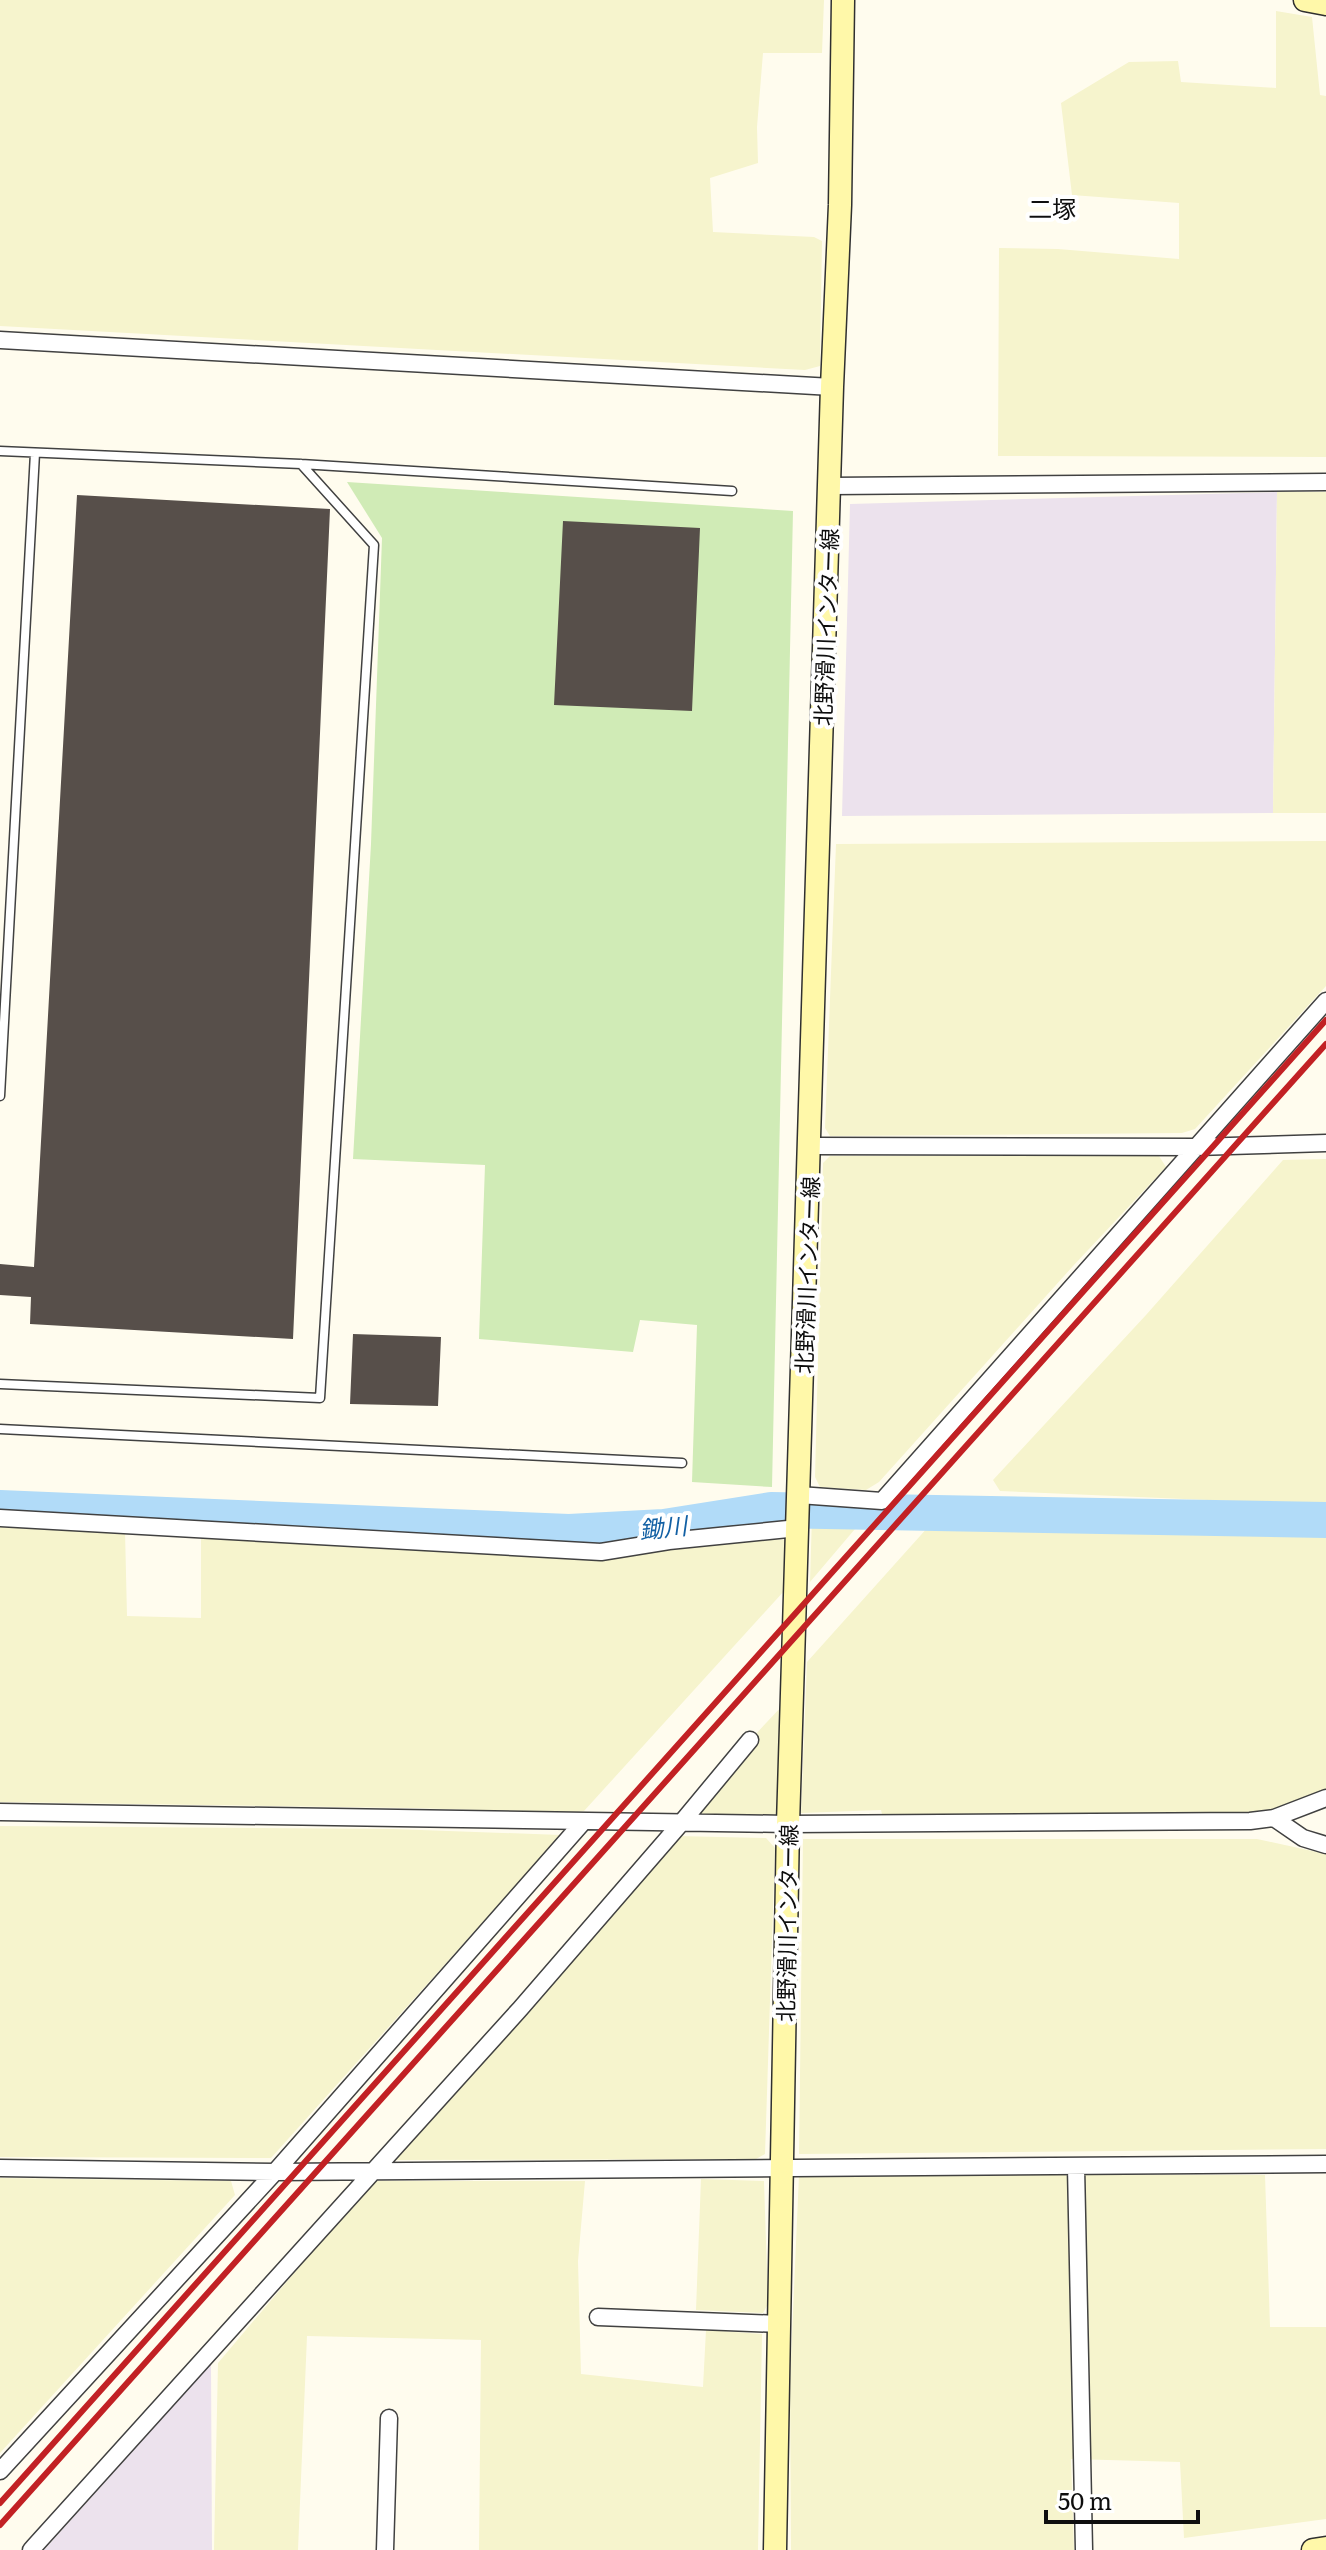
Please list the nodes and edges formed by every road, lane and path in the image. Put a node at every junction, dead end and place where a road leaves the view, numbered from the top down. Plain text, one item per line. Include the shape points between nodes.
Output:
1 (843, 0) edge
2 (1305, 0) edge
3 (1326, 4) edge
4 (0, 340) edge
5 (832, 387) junction
6 (0, 451) edge
7 (35, 453) junction
8 (301, 464) junction
9 (1326, 482) edge
10 (830, 486) junction
11 (732, 491) dead end
12 (4, 921) edge
13 (1326, 1001) edge
14 (0, 1096) edge
15 (1326, 1143) edge
16 (810, 1146) junction
17 (1196, 1147) junction
18 (0, 1384) edge
19 (0, 1429) edge
20 (682, 1463) dead end
21 (799, 1495) junction
22 (0, 1518) edge
23 (798, 1528) junction
24 (750, 1740) dead end
25 (1326, 1798) edge
26 (0, 1812) edge
27 (1274, 1818) junction
28 (584, 1821) junction
29 (682, 1822) junction
30 (788, 1824) junction
31 (1326, 1845) edge
32 (1326, 2164) edge
33 (782, 2166) junction
34 (1076, 2167) junction
35 (0, 2168) edge
36 (375, 2170) junction
37 (275, 2172) junction
38 (598, 2317) dead end
39 (779, 2324) junction
40 (389, 2418) dead end
41 (0, 2471) edge
42 (1326, 2548) edge
43 (31, 2550) edge
44 (385, 2550) edge
45 (775, 2550) edge
46 (1084, 2550) edge
47 (1313, 2550) edge

1 - 5 main road, 北野滑川インター線
2 - 3 main road
4 - 5 street
5 - 10 main road, 北野滑川インター線
6 - 7 lane
7 - 8 lane
7 - 12 lane
8 - 11 lane
8 - 18 lane via 374,545 320,1398
9 - 10 street
10 - 16 main road, 北野滑川インター線
12 - 14 lane
13 - 17 street
15 - 17 street
16 - 17 street
16 - 21 main road, 北野滑川インター線
17 - 21 street via 882,1501
19 - 20 lane
21 - 23 main road, 北野滑川インター線
22 - 23 street via 601,1552
23 - 30 main road, 北野滑川インター線
24 - 29 street
25 - 27 street
26 - 28 street
27 - 30 street
27 - 31 street via 1303,1838
28 - 29 street
28 - 37 street
29 - 30 street
29 - 36 street
30 - 33 main road, 北野滑川インター線
32 - 34 street
33 - 34 street
33 - 36 street
33 - 39 main road, 北野滑川インター線
34 - 46 street
35 - 37 street
36 - 37 street
36 - 43 street
37 - 41 street
38 - 39 street
39 - 45 main road, 北野滑川インター線
40 - 44 street
42 - 47 main road

